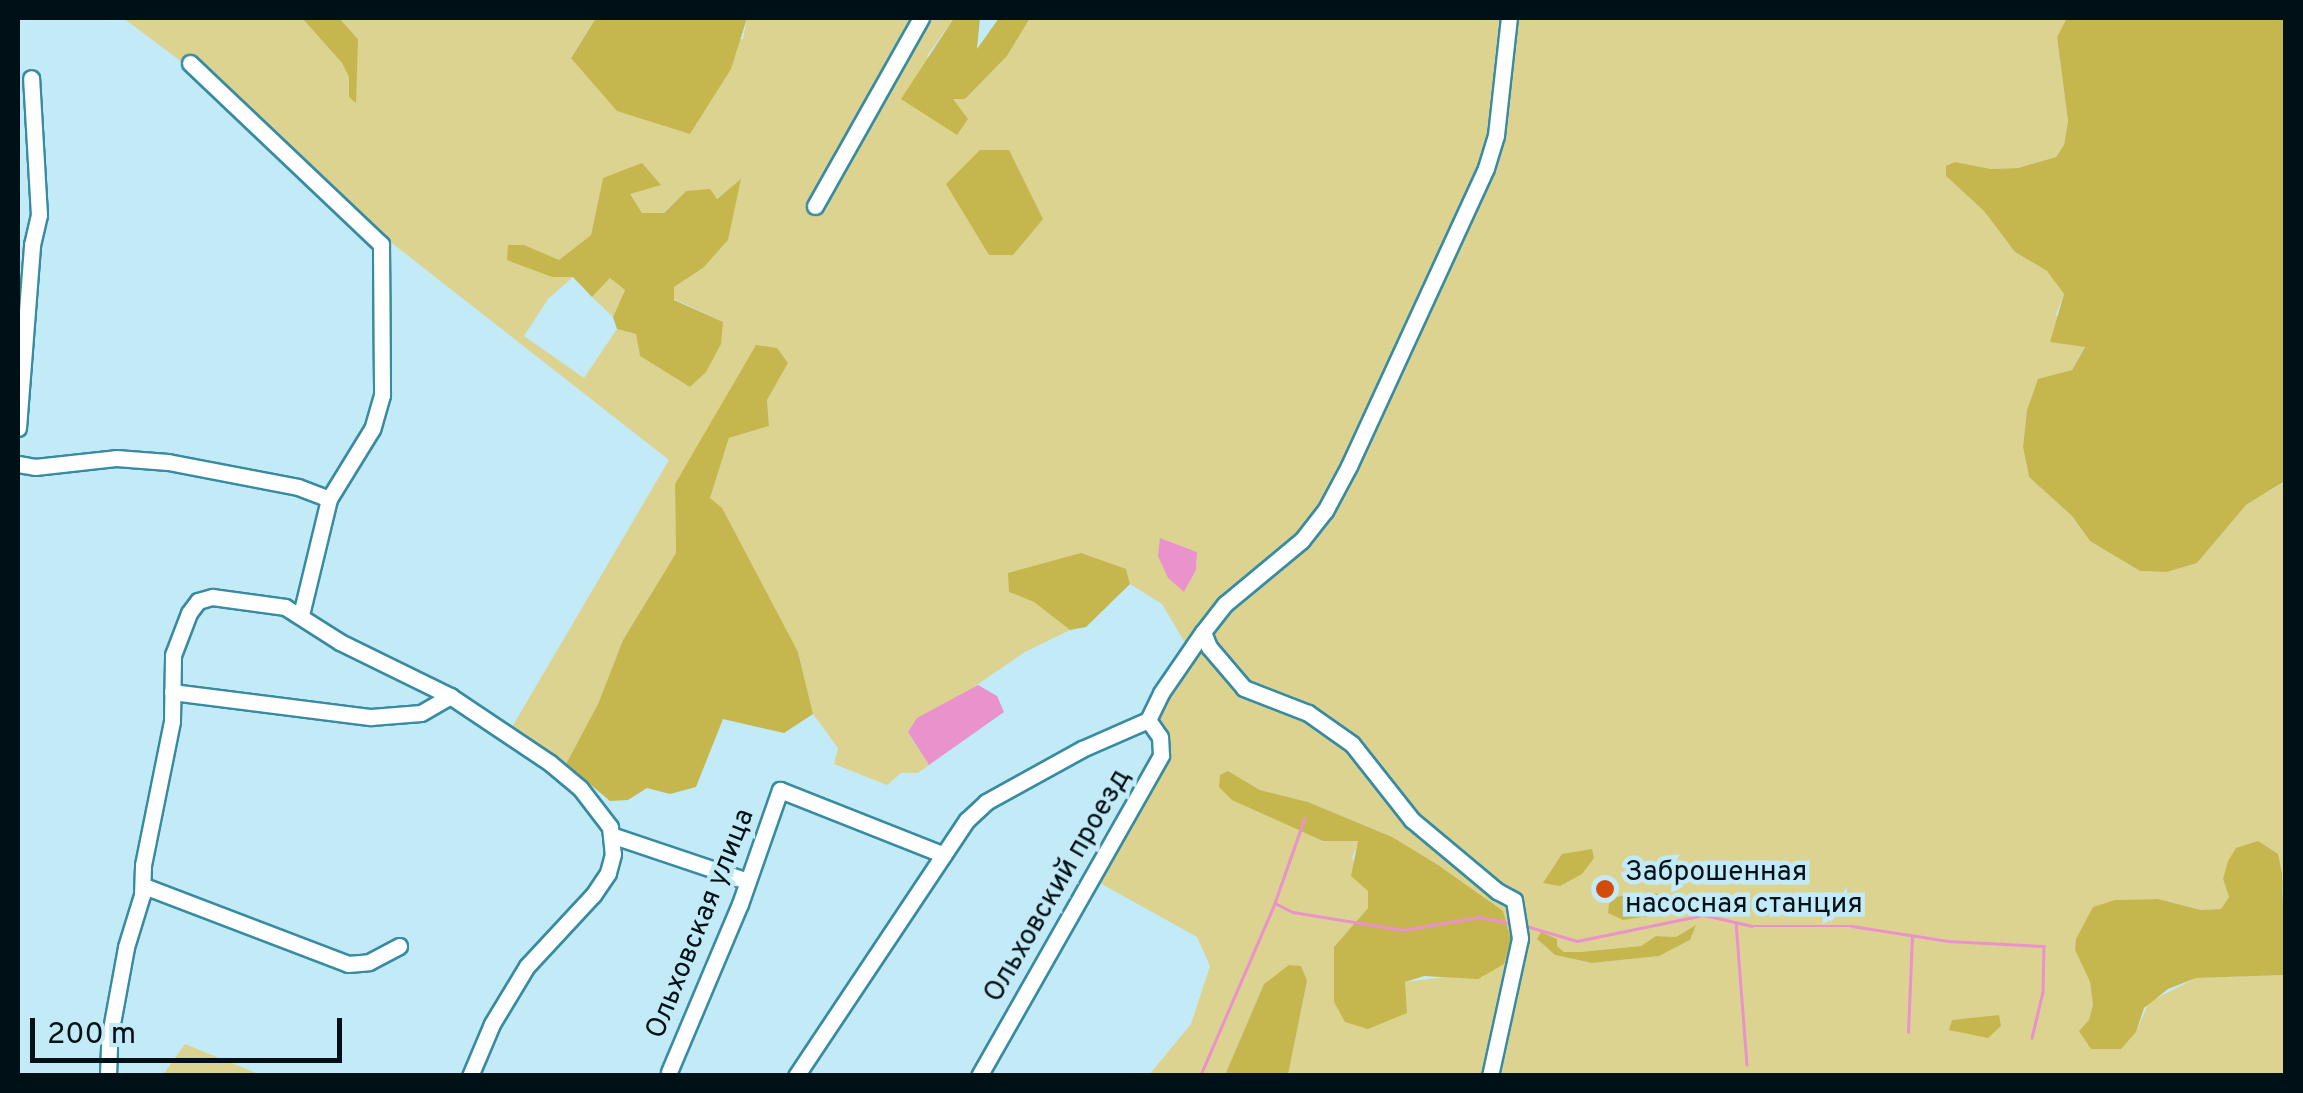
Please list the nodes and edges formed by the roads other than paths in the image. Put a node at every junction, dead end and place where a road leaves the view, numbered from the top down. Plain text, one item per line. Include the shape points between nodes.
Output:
1 (921, 18) edge
2 (1509, 18) edge
3 (190, 63) dead end
4 (31, 78) dead end
5 (815, 206) dead end
6 (18, 428) edge
7 (18, 464) edge
8 (330, 500) junction
9 (301, 615) junction
10 (1203, 632) junction
11 (172, 692) junction
12 (450, 696) junction
13 (1148, 720) junction
14 (614, 836) junction
15 (944, 854) junction
16 (748, 881) junction
17 (144, 886) junction
18 (399, 946) dead end
19 (669, 1072) dead end
20 (108, 1076) edge
21 (470, 1076) edge
22 (796, 1076) edge
23 (979, 1076) edge
24 (1490, 1076) edge

1 - 5 street
2 - 10 street via 1486,168 1349,466 1302,540 1225,604
3 - 8 street via 382,244 382,395 362,449
4 - 6 street via 39,216
7 - 8 street via 168,462 298,487
8 - 9 street
9 - 11 street via 231,597 198,601 176,642
9 - 12 street via 340,642
10 - 13 street
10 - 24 street via 1244,688 1308,714 1352,744 1412,820 1514,900 1520,938
11 - 12 street via 371,717 421,713
11 - 17 street
12 - 14 street via 580,788
13 - 15 street via 986,802
13 - 23 street, Ольховский проезд via 1162,755
14 - 16 street
14 - 21 street via 608,872 518,980
15 - 16 street, Ольховская улица via 780,790
15 - 22 street
16 - 19 street, Ольховская улица
17 - 18 street via 348,964 369,962
17 - 20 street via 126,947

